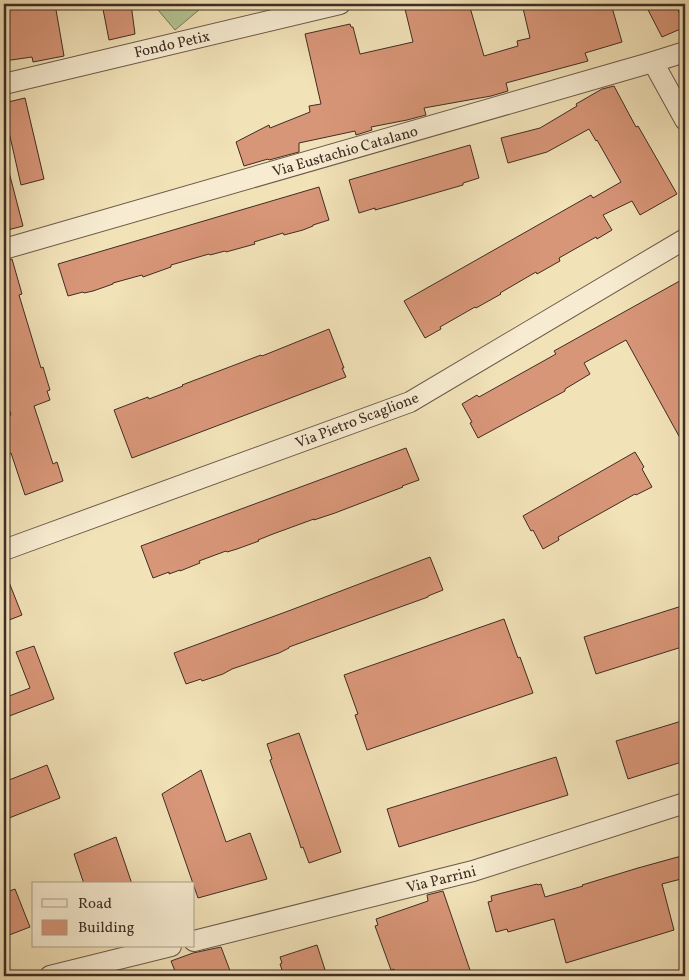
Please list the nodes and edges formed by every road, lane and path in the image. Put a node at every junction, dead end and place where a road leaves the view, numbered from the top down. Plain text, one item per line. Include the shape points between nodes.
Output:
1 (340, 4) edge
2 (685, 52) edge
3 (653, 62) junction
4 (4, 84) edge
5 (685, 120) edge
6 (685, 239) edge
7 (4, 248) edge
8 (4, 550) edge
9 (685, 803) edge
10 (195, 941) edge
11 (163, 948) edge
12 (50, 976) edge

1 - 4 street, Fondo Petix
2 - 3 street, Via Eustachio Catalano
3 - 5 street
3 - 7 street, Via Eustachio Catalano
6 - 8 street, Via Pietro Scaglione via 410,402
9 - 10 street, Via Parrini via 472,872
11 - 12 street

